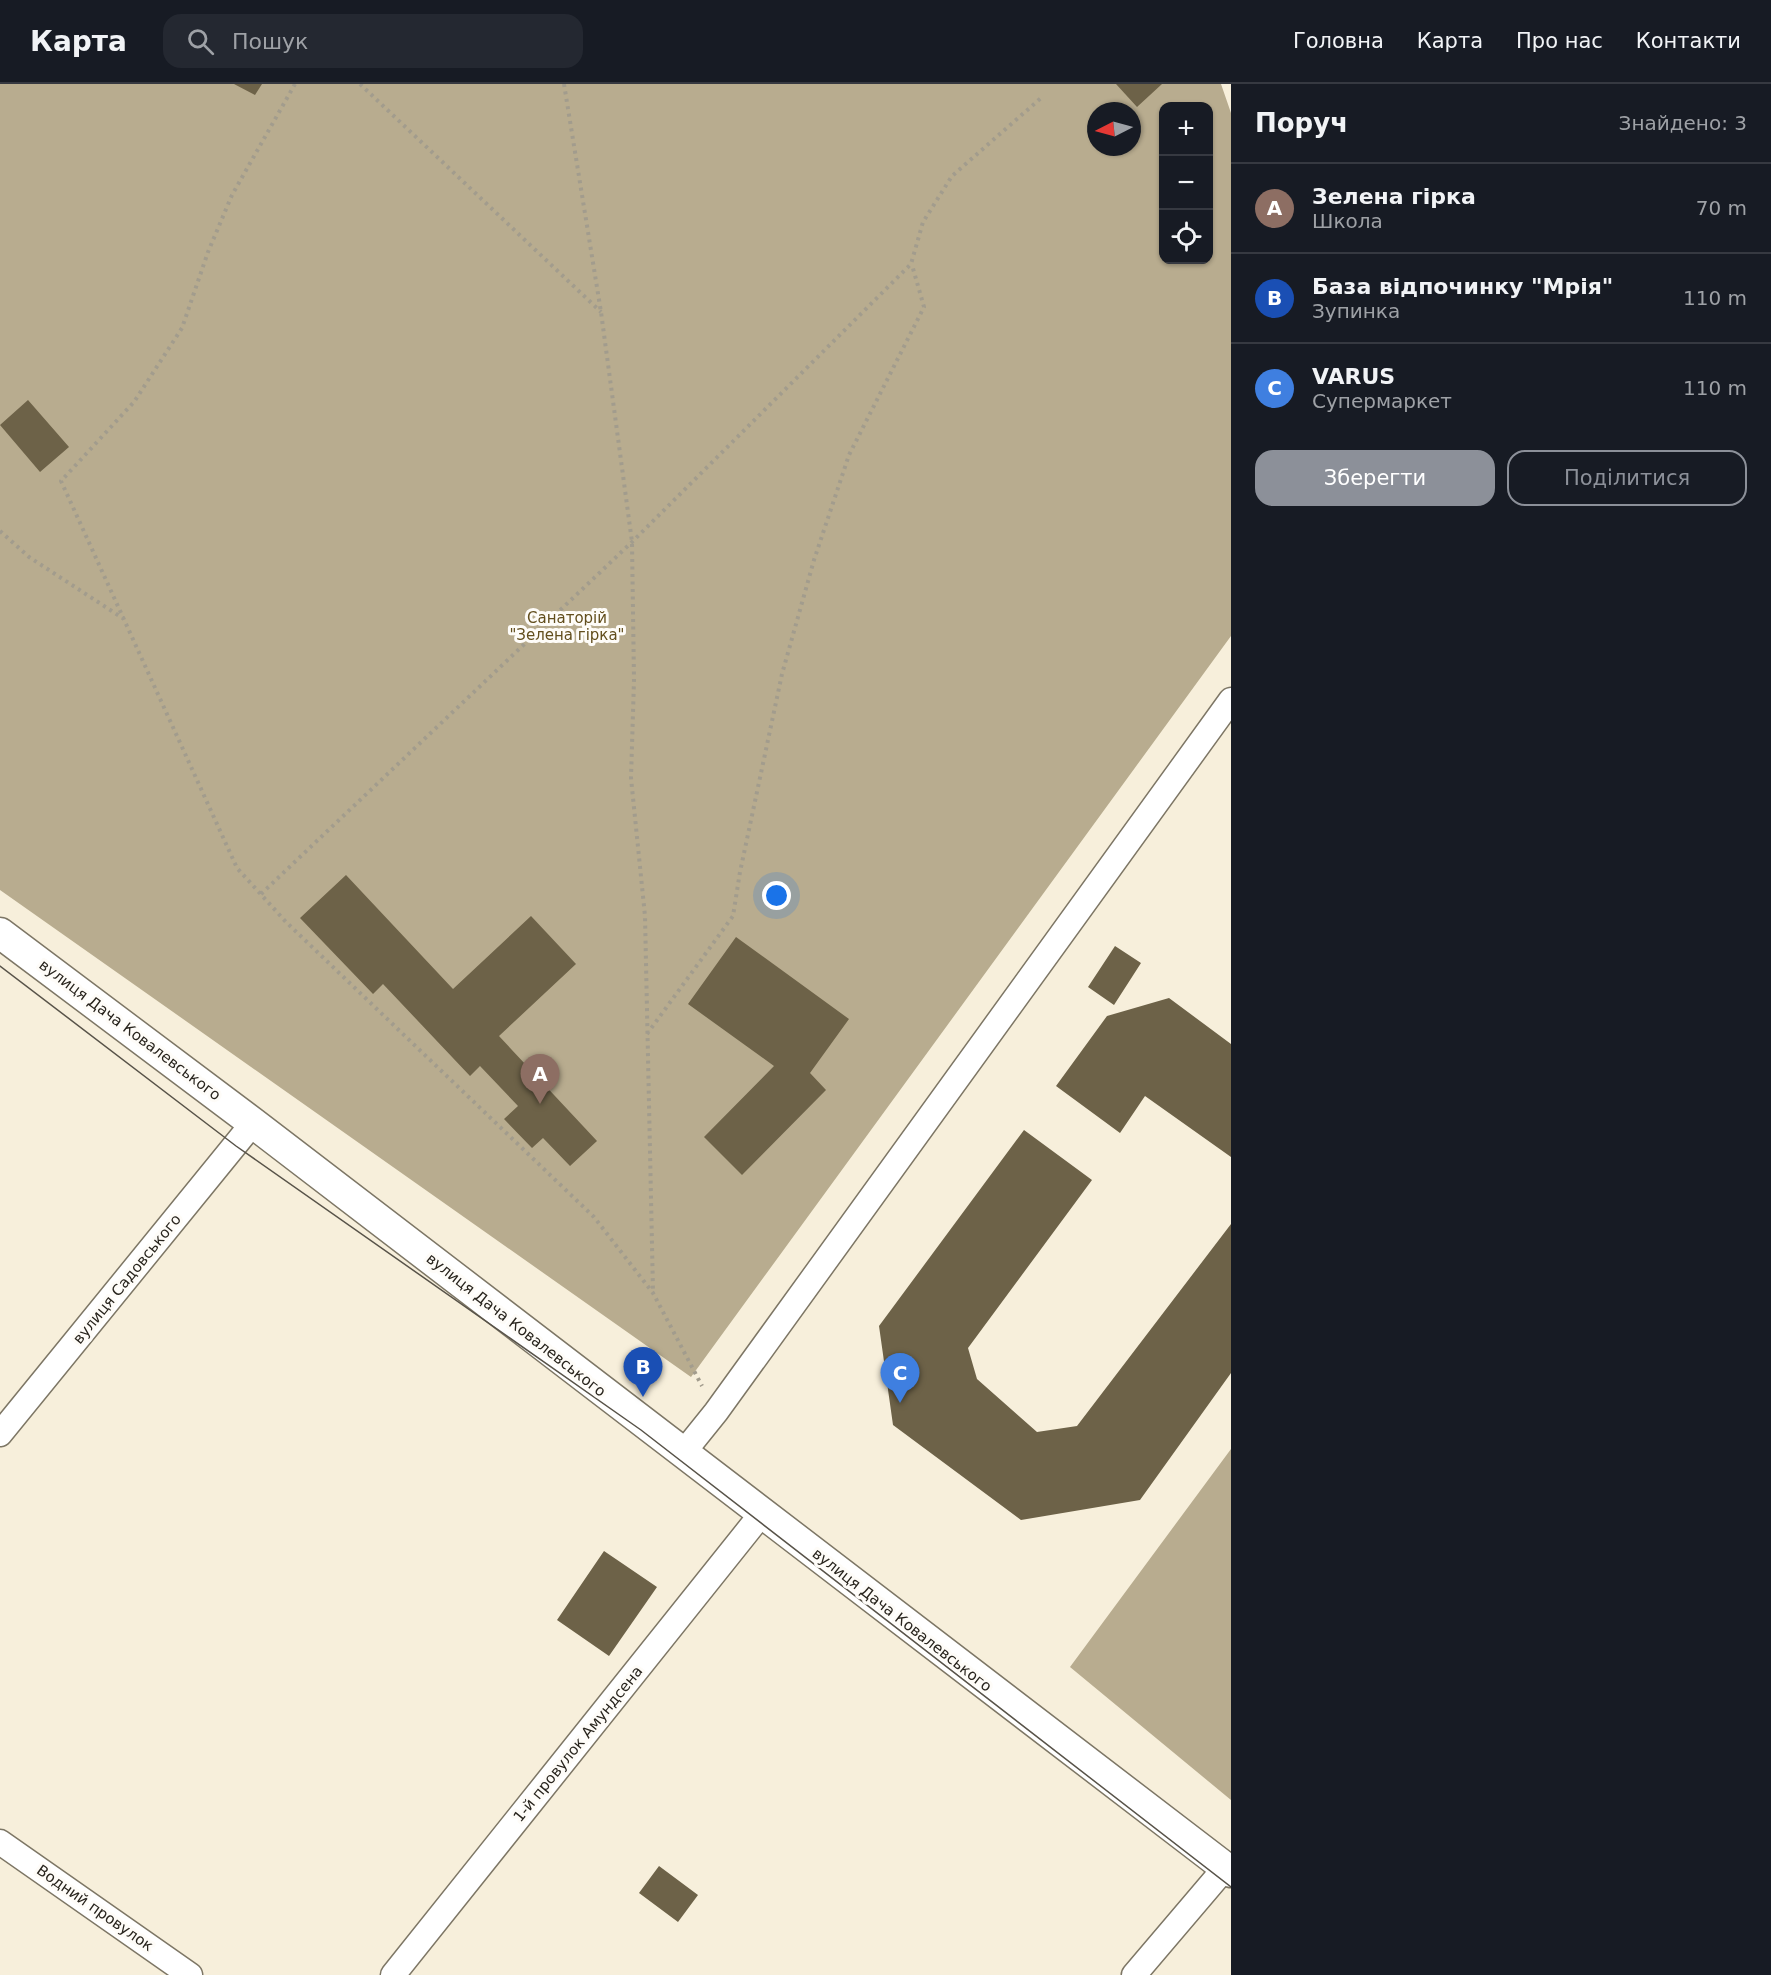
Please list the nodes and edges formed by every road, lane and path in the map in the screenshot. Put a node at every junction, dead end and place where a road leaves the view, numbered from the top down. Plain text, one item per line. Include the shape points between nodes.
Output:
1 (295, 84) edge
2 (360, 84) edge
3 (564, 84) edge
4 (1041, 98) dead end
5 (911, 264) junction
6 (602, 312) junction
7 (0, 531) edge
8 (632, 543) junction
9 (124, 619) junction
10 (1231, 700) edge
11 (261, 894) junction
12 (0, 933) edge
13 (647, 1034) junction
14 (253, 1123) junction
15 (653, 1293) junction
16 (716, 1413) junction
17 (0, 1434) edge
18 (683, 1453) junction
19 (763, 1512) junction
20 (0, 1842) edge
21 (1228, 1870) edge
22 (190, 1975) edge
23 (393, 1975) edge
24 (1134, 1975) edge

1 - 9 path via 232,195 182,328 134,402 61,481
2 - 6 path
3 - 6 path
4 - 5 path via 952,176 923,222
5 - 8 path
5 - 13 path via 924,307 849,455 814,560 782,674 733,916
6 - 8 path
7 - 9 path via 29,557
8 - 11 path
8 - 13 path via 631,778 645,916
9 - 11 path via 237,868
10 - 16 street
11 - 15 path via 594,1217
12 - 14 street, вулиця Дача Ковалевського
13 - 15 path
14 - 17 street, вулиця Садовського
14 - 18 street, вулиця Дача Ковалевського
15 - 16 path
16 - 18 street
18 - 19 street, вулиця Дача Ковалевського
19 - 21 street, вулиця Дача Ковалевського
19 - 23 street, 1-й провулок Амундсена
20 - 22 street, Водний провулок
21 - 24 street

